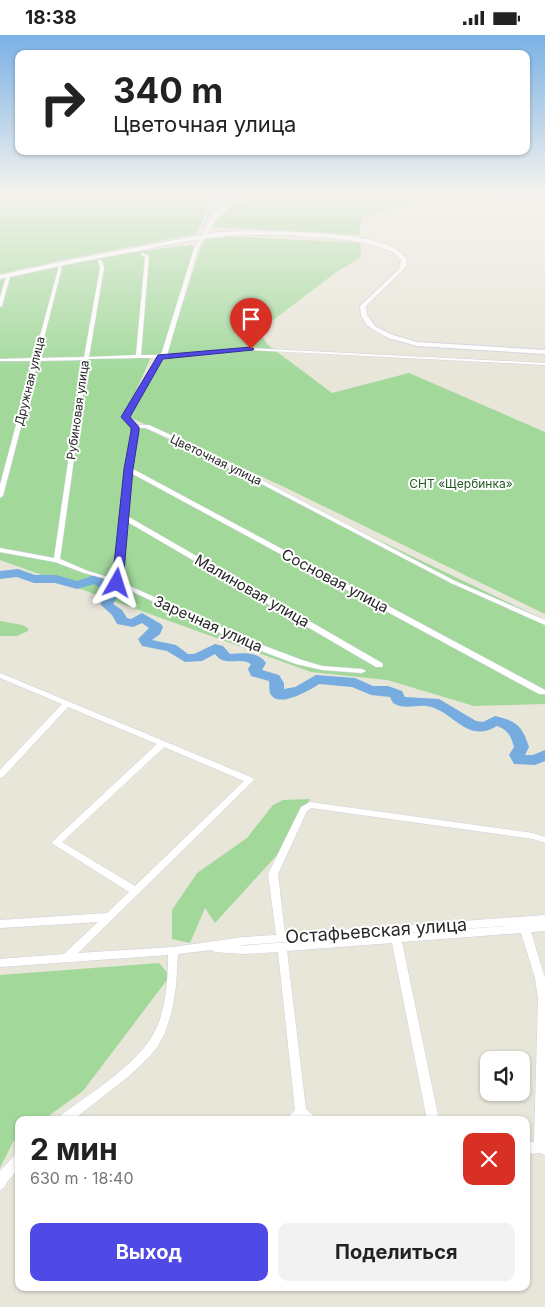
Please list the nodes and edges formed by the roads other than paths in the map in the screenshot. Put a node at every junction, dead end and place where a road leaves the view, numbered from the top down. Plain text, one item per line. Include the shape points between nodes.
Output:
1 (107, 254) edge
2 (142, 254) dead end
3 (194, 254) edge
4 (400, 254) edge
5 (100, 261) dead end
6 (60, 267) dead end
7 (0, 277) edge
8 (8, 277) dead end
9 (0, 306) edge
10 (545, 352) edge
11 (138, 357) junction
12 (161, 357) junction
13 (35, 359) junction
14 (86, 359) junction
15 (0, 360) edge
16 (545, 364) edge
17 (135, 427) junction
18 (128, 469) junction
19 (0, 496) edge
20 (124, 517) junction
21 (0, 550) edge
22 (57, 560) junction
23 (117, 583) junction
24 (545, 623) edge
25 (379, 665) dead end
26 (362, 671) dead end
27 (0, 675) edge
28 (542, 692) dead end
29 (67, 703) junction
30 (163, 743) junction
31 (0, 775) edge
32 (545, 840) edge
33 (135, 891) junction
34 (108, 917) junction
35 (545, 919) edge
36 (0, 924) edge
37 (545, 927) edge
38 (525, 929) junction
39 (396, 938) junction
40 (281, 943) junction
41 (173, 951) junction
42 (67, 959) junction
43 (0, 963) edge
44 (69, 1116) edge
45 (301, 1116) edge
46 (432, 1116) edge
47 (542, 1148) edge
48 (15, 1163) edge
49 (0, 1184) edge

1 - 7 main road
2 - 11 street via 147,256
3 - 12 street
4 - 10 main road via 404,259 401,270 363,306 365,320 373,328 399,340 416,343
5 - 14 street, Рубиновая улица via 102,268
6 - 13 street, Дружная улица
8 - 9 street
11 - 12 street
11 - 14 street
12 - 16 street via 251,349
12 - 17 street via 126,417
13 - 14 street
13 - 15 street
13 - 19 street, Дружная улица
14 - 22 street, Рубиновая улица
17 - 18 street
17 - 24 street, Цветочная улица via 146,426 193,447 453,582
18 - 20 street
18 - 28 street, Сосновая улица
20 - 23 street
20 - 25 street, Малиновая улица
21 - 22 street, Заречная улица
22 - 23 street, Заречная улица
23 - 26 street, Заречная улица via 250,644 299,662 322,668
27 - 29 street
29 - 30 street
29 - 31 street
30 - 33 street via 56,842
30 - 33 street via 250,780
32 - 40 street via 310,805 304,809 273,874
33 - 34 street
34 - 36 street
34 - 42 street
35 - 40 street, Остафьевская улица
37 - 38 street, Остафьевская улица
38 - 39 street, Остафьевская улица
38 - 47 street via 544,999
39 - 40 street, Остафьевская улица
39 - 46 street
40 - 41 street, Остафьевская улица via 244,950 208,947
40 - 45 street
41 - 42 street, Остафьевская улица
41 - 44 street via 173,983 154,1043 138,1061
42 - 43 street, Остафьевская улица
48 - 49 street

